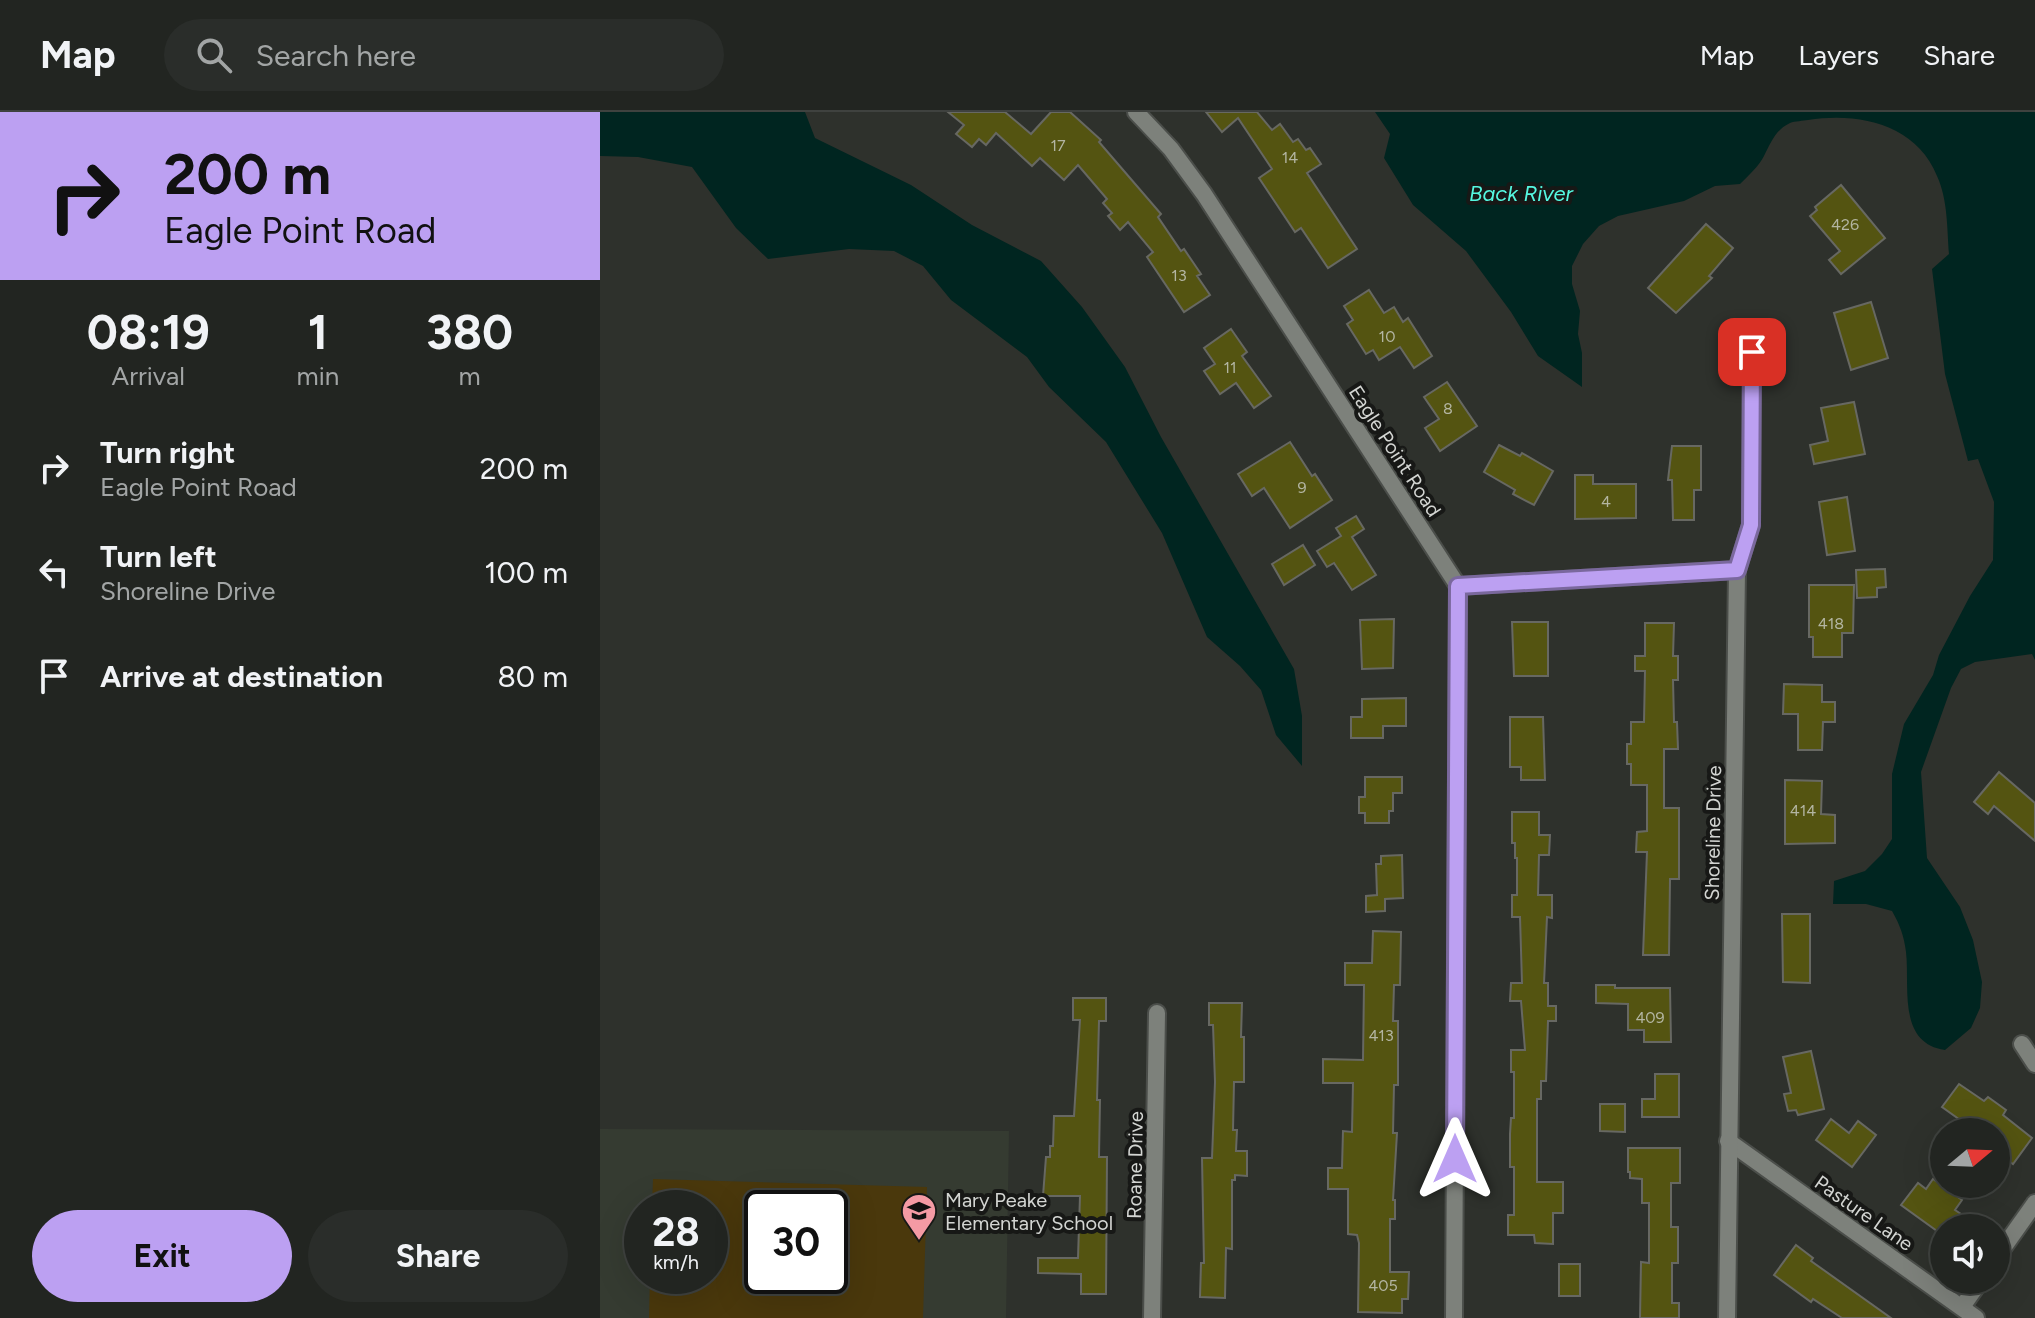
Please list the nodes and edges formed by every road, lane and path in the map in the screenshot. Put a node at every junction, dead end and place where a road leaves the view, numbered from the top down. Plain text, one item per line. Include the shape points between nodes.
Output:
1 (1136, 112) edge
2 (1752, 352) dead end
3 (1737, 570) junction
4 (1458, 586) junction
5 (1157, 1013) dead end
6 (2022, 1044) dead end
7 (2035, 1064) edge
8 (1728, 1141) junction
9 (2035, 1203) edge
10 (2010, 1238) edge
11 (1971, 1294) edge
12 (1962, 1307) junction
13 (1152, 1318) edge
14 (1454, 1318) edge
15 (1727, 1318) edge
16 (1976, 1318) edge

1 - 4 street, Eagle Point Road via 1204,194
2 - 3 street, Shoreline Drive via 1751,525
3 - 4 street
3 - 8 street, Shoreline Drive
4 - 14 street
5 - 13 street, Roane Drive
6 - 7 street
8 - 12 street, Pasture Lane
8 - 15 street, Shoreline Drive
9 - 10 street
11 - 12 street
12 - 16 street, Pasture Lane

